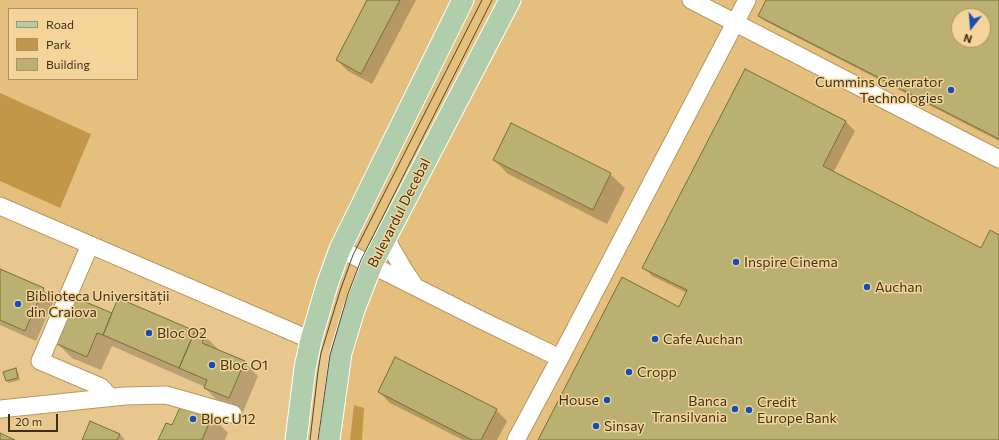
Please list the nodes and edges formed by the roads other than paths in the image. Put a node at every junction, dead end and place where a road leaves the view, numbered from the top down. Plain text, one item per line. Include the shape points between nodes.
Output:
1 (463, 0) edge
2 (510, 0) edge
3 (691, 0) edge
4 (747, 0) edge
5 (735, 23) junction
6 (999, 158) edge
7 (0, 206) edge
8 (387, 234) junction
9 (90, 245) junction
10 (340, 249) junction
11 (372, 264) junction
12 (416, 287) junction
13 (311, 340) junction
14 (560, 358) junction
15 (110, 398) junction
16 (0, 409) edge
17 (232, 414) dead end
18 (296, 440) edge
19 (329, 440) edge
20 (516, 440) edge

1 - 10 main road
2 - 8 main road, Bulevardul Decebal
3 - 5 street
4 - 5 street
5 - 6 street
5 - 14 street
7 - 9 street
8 - 11 main road, Bulevardul Decebal
8 - 12 street via 390,246
9 - 13 street
9 - 15 street via 40,361 101,387
10 - 11 street
10 - 13 main road
11 - 12 street
11 - 19 main road, Bulevardul Decebal via 341,353
12 - 14 street
13 - 18 main road
14 - 20 street
15 - 16 street
15 - 17 street via 166,395

